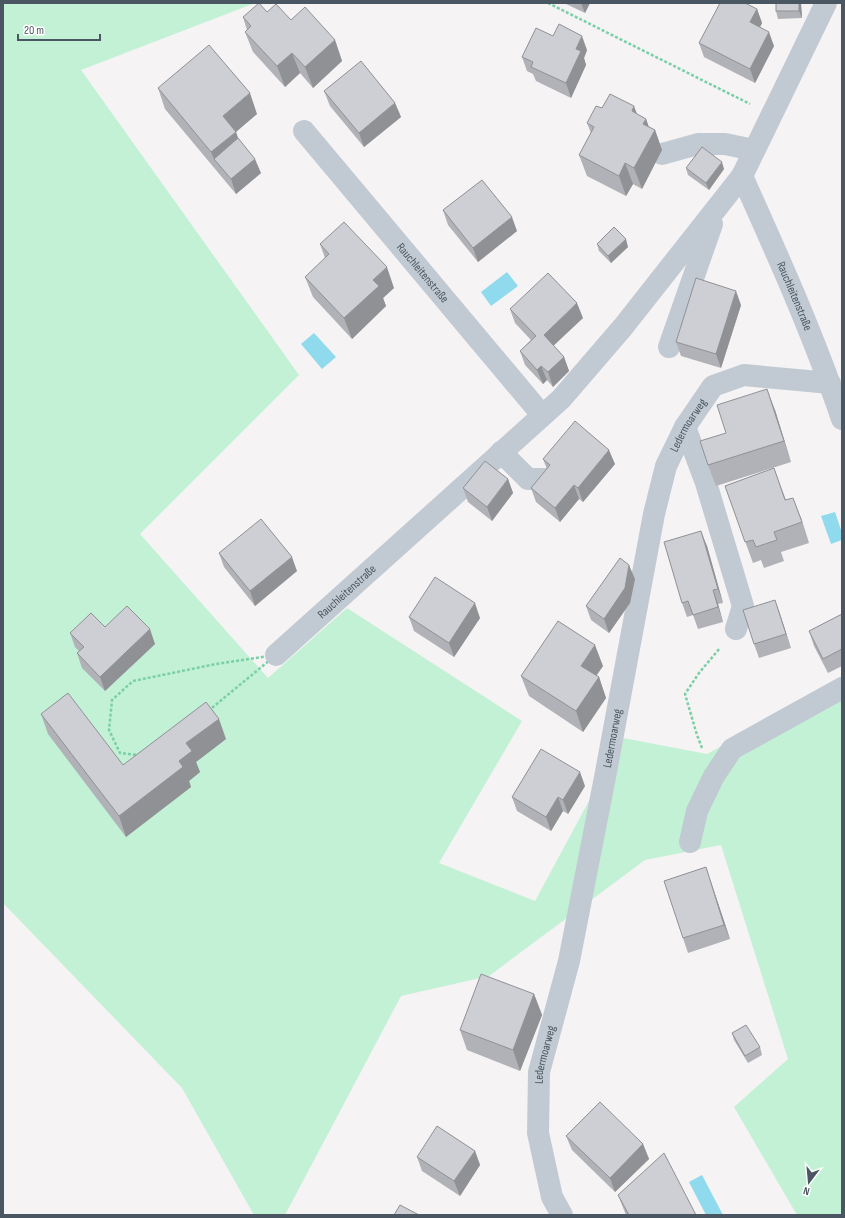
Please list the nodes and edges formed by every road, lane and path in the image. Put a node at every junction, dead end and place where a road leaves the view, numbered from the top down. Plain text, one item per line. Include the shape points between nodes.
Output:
1 (548, 3) edge
2 (826, 3) edge
3 (772, 115) junction
4 (304, 131) dead end
5 (754, 150) junction
6 (662, 154) dead end
7 (742, 176) junction
8 (717, 207) junction
9 (669, 348) dead end
10 (830, 383) junction
11 (542, 415) junction
12 (842, 419) edge
13 (685, 427) junction
14 (501, 452) junction
15 (551, 479) edge
16 (736, 629) joint
17 (276, 655) junction
18 (842, 688) edge
19 (714, 776) junction
20 (690, 842) dead end
21 (562, 1215) edge

1 - 3 path
2 - 3 street, Rauchleitenstraße
3 - 5 street, Rauchleitenstraße
4 - 11 street, Rauchleitenstraße
5 - 6 street via 725,144 698,144
5 - 7 street, Rauchleitenstraße
7 - 8 street, Rauchleitenstraße
7 - 10 street, Rauchleitenstraße via 793,289
8 - 9 street
8 - 11 street, Rauchleitenstraße via 623,327 561,399
10 - 12 street, Rauchleitenstraße
10 - 13 street, Ledermoarweg via 744,375 713,386
11 - 14 street, Rauchleitenstraße
13 - 16 street via 706,483 743,606
13 - 21 street, Ledermoarweg via 666,466 654,514 569,961 539,1072 538,1133 552,1197
14 - 15 street via 528,479
14 - 17 street, Rauchleitenstraße
16 - 19 path via 685,694 697,735
17 - 17 path via 133,681 112,700 109,730 120,753 146,756 184,731
18 - 19 street via 732,749
19 - 20 street via 697,811

